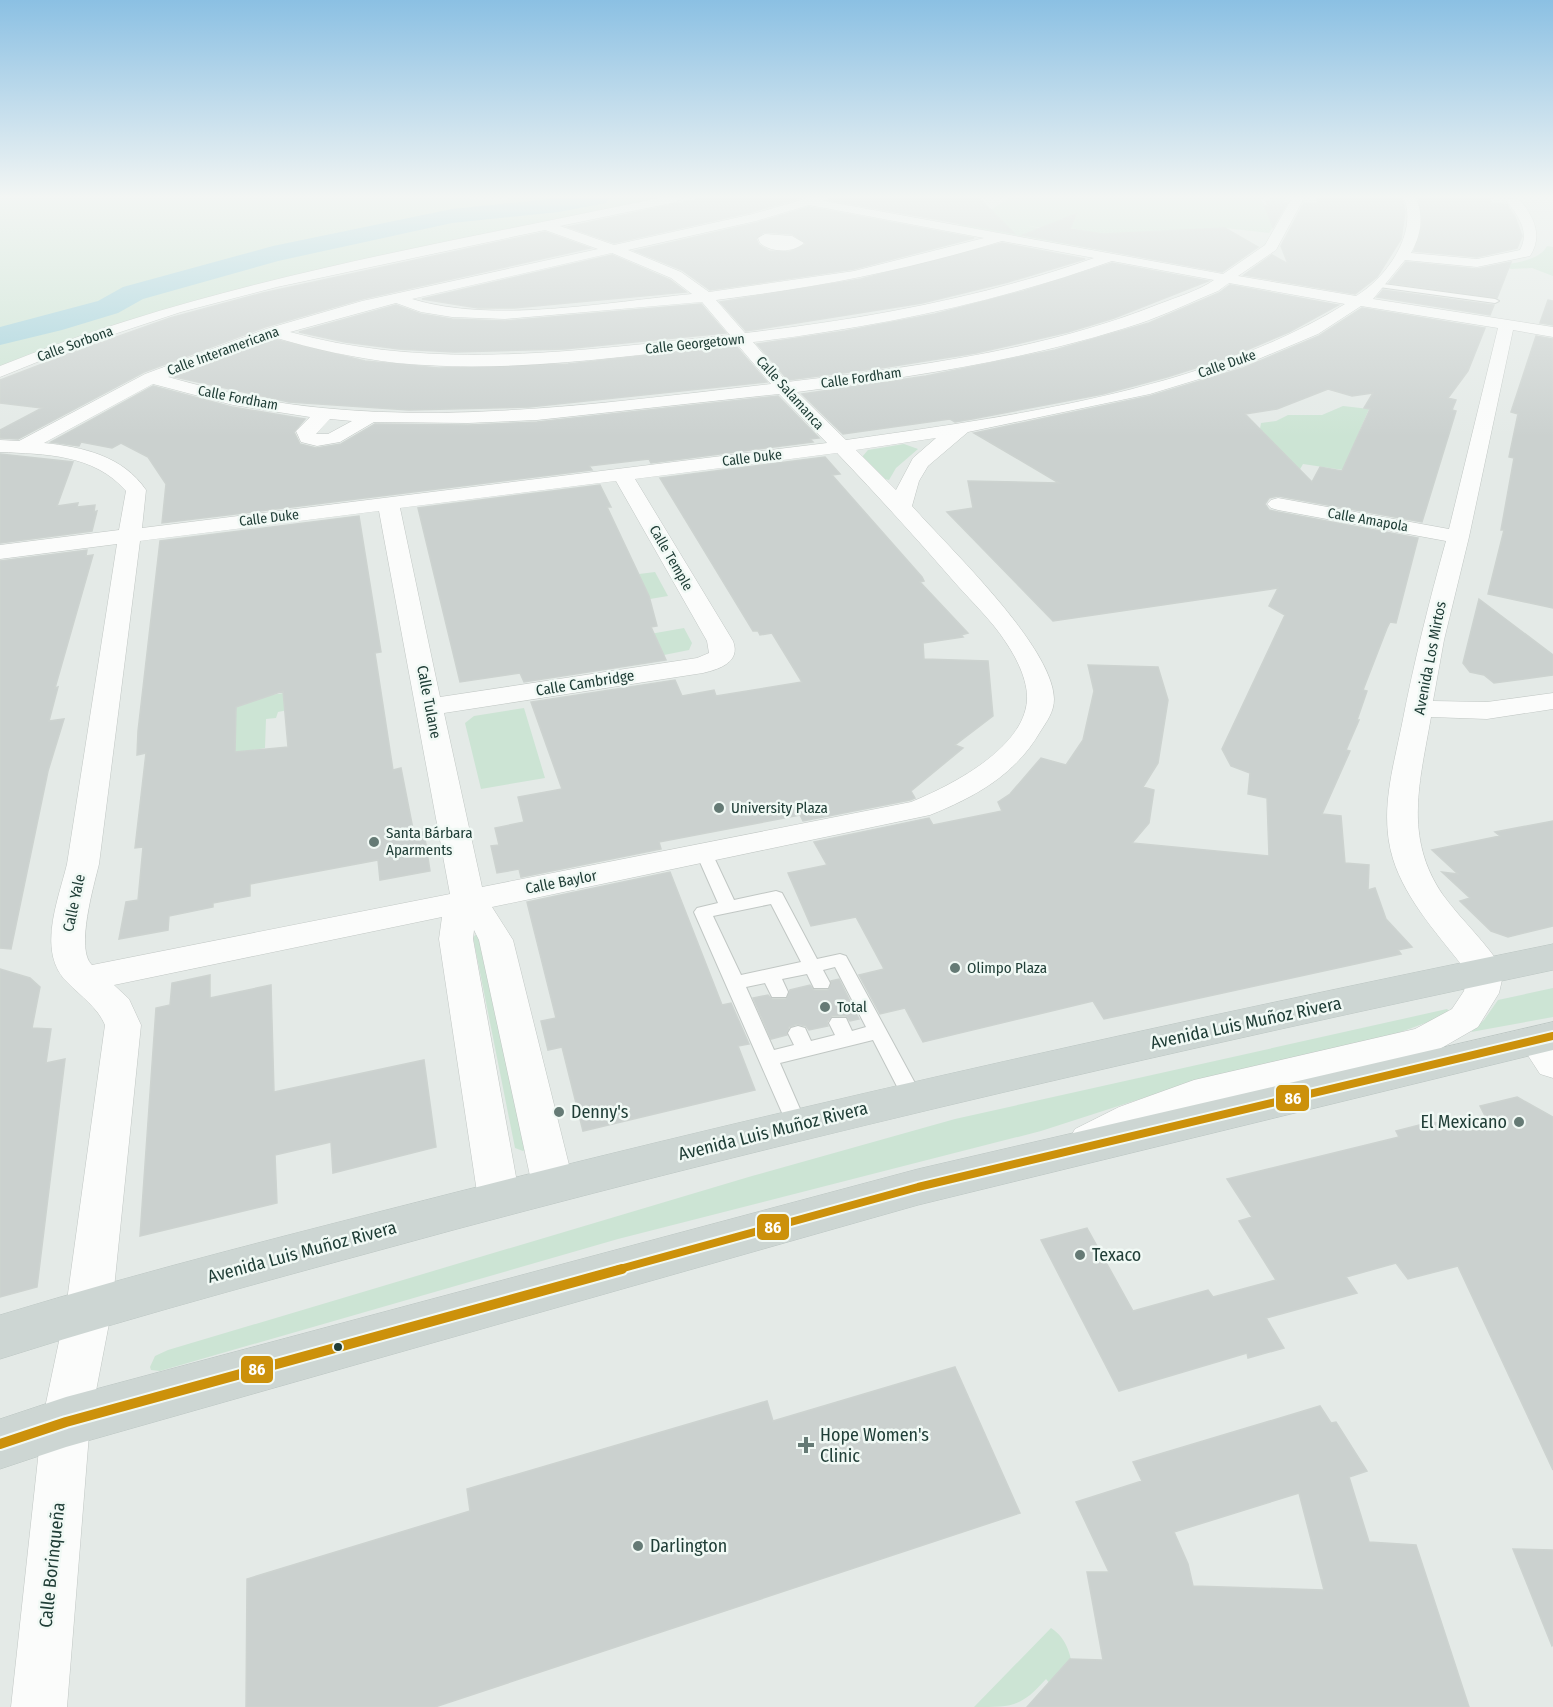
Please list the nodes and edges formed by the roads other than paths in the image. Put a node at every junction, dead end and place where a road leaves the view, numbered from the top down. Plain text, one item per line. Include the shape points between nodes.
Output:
1 (300, 278) edge
2 (489, 278) edge
3 (677, 278) edge
4 (844, 278) edge
5 (1058, 278) edge
6 (1229, 278) joint
7 (1386, 278) edge
8 (1380, 285) junction
9 (706, 297) junction
10 (395, 299) junction
11 (1359, 302) junction
12 (1495, 302) dead end
13 (1506, 326) junction
14 (272, 332) junction
15 (1553, 332) edge
16 (743, 339) junction
17 (0, 372) edge
18 (151, 378) junction
19 (783, 388) junction
20 (326, 412) junction
21 (370, 416) junction
22 (963, 430) junction
23 (11, 446) edge
24 (840, 447) junction
25 (622, 474) junction
26 (388, 503) junction
27 (1278, 504) dead end
28 (901, 507) junction
29 (129, 535) junction
30 (1458, 537) junction
31 (0, 552) edge
32 (720, 641) joint
33 (1553, 701) edge
34 (1420, 706) junction
35 (431, 707) junction
36 (1020, 746) joint
37 (704, 853) junction
38 (468, 901) junction
39 (728, 906) junction
40 (1553, 957) edge
41 (1486, 970) junction
42 (817, 974) junction
43 (85, 980) junction
44 (735, 983) junction
45 (879, 1031) junction
46 (1548, 1047) edge
47 (768, 1059) junction
48 (912, 1096) junction
49 (796, 1125) junction
50 (1074, 1148) junction
51 (553, 1185) junction
52 (499, 1199) junction
53 (89, 1308) junction
54 (0, 1337) edge
55 (66, 1422) junction
56 (0, 1444) edge
57 (39, 1707) edge

1 - 17 street, Calle Sorbona via 176,309 66,345
2 - 10 street, Calle Interamericana
3 - 9 street, Calle Salamanca
4 - 9 street
5 - 16 street, Calle Georgetown via 950,307
6 - 11 street
6 - 19 street, Calle Fordham via 1159,311 1044,344 918,370
7 - 8 street, Calle Duke
8 - 11 street, Calle Duke
8 - 12 lane
9 - 10 street via 509,314 444,310
9 - 16 street, Calle Salamanca
10 - 14 street, Calle Interamericana
11 - 13 street
11 - 22 street, Calle Duke via 1292,340 1169,383
13 - 15 street
13 - 30 street, Avenida Los Mirtos
14 - 16 street, Calle Georgetown via 333,349 440,361 532,360
14 - 18 street, Calle Interamericana
16 - 19 street, Calle Salamanca
18 - 20 street, Calle Fordham via 246,403
18 - 23 street, Calle Interamericana
19 - 21 street, Calle Fordham via 543,414
19 - 24 street, Calle Salamanca
20 - 21 street, Calle Fordham
20 - 21 street via 305,431 308,438 340,437
22 - 24 street, Calle Duke
22 - 28 street via 914,467
23 - 29 street, Calle Yale via 78,454 116,468 136,490
24 - 25 street, Calle Duke
24 - 28 street, Calle Salamanca
25 - 26 street, Calle Duke
25 - 32 street, Calle Temple
26 - 29 street, Calle Duke
26 - 35 street, Calle Tulane
27 - 30 street, Calle Amapola
28 - 36 street, Calle Salamanca via 1015,636 1026,656 1037,681 1039,709
29 - 31 street, Calle Duke
29 - 43 street, Calle Yale via 82,864 67,937 73,968
30 - 34 street, Avenida Los Mirtos via 1431,640
32 - 35 street, Calle Cambridge via 721,657 703,665
33 - 34 street via 1474,712
34 - 41 street, Avenida Los Mirtos via 1402,797 1401,825 1409,860 1429,898
35 - 38 street, Calle Tulane
36 - 37 street, Calle Baylor via 974,784 919,809
37 - 38 street, Calle Baylor
37 - 39 lane
38 - 43 street, Calle Baylor
38 - 51 street, Calle Tulane via 496,940
38 - 52 street via 458,919 456,939
39 - 42 lane via 776,897
39 - 44 lane via 703,912
40 - 41 main road, Avenida Luis Muñoz Rivera
41 - 48 main road, Avenida Luis Muñoz Rivera
41 - 50 street via 1481,993 1465,1018 1425,1040 1208,1091 1133,1118
42 - 44 lane via 775,984
42 - 45 lane via 840,960
43 - 53 street, Calle Yale via 116,1008 123,1025
44 - 47 lane
45 - 47 lane via 843,1031 802,1041
45 - 48 lane
46 - 50 main road
47 - 49 lane
48 - 49 main road, Avenida Luis Muñoz Rivera
49 - 51 main road, Avenida Luis Muñoz Rivera
50 - 55 main road via 899,1192
51 - 52 main road, Avenida Luis Muñoz Rivera
52 - 53 main road, Avenida Luis Muñoz Rivera
53 - 54 main road, Avenida Luis Muñoz Rivera
53 - 55 street, Calle Yale
55 - 56 main road
55 - 57 street, Calle Borinqueña

